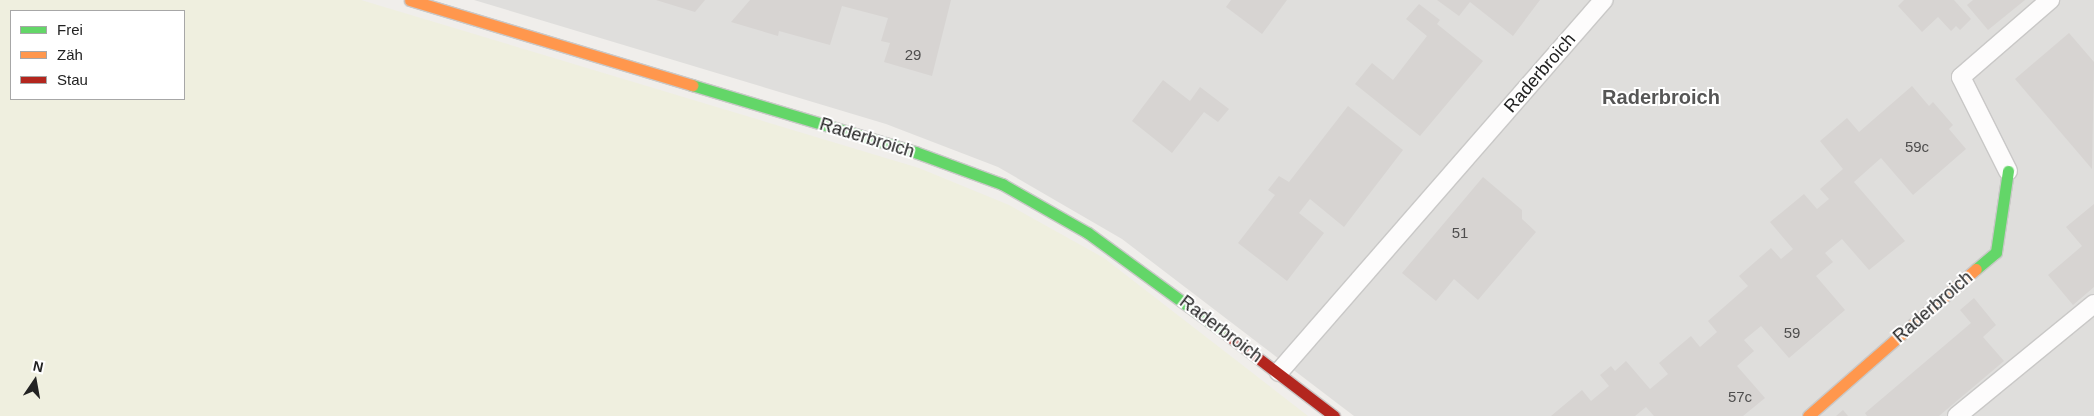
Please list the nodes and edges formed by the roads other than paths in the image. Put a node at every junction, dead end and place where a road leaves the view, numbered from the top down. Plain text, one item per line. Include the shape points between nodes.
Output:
1 (410, 0) edge
2 (1604, 0) edge
3 (2050, 0) edge
4 (2008, 171) joint
5 (2094, 304) edge
6 (1279, 372) junction
7 (1334, 416) edge
8 (1808, 416) edge
9 (1957, 416) edge

1 - 6 street, Raderbroich via 915,152 1002,184 1088,233
2 - 6 lane, Raderbroich
3 - 4 lane via 1962,78
4 - 8 street, Raderbroich via 1996,252
5 - 9 lane
6 - 7 street, Raderbroich

